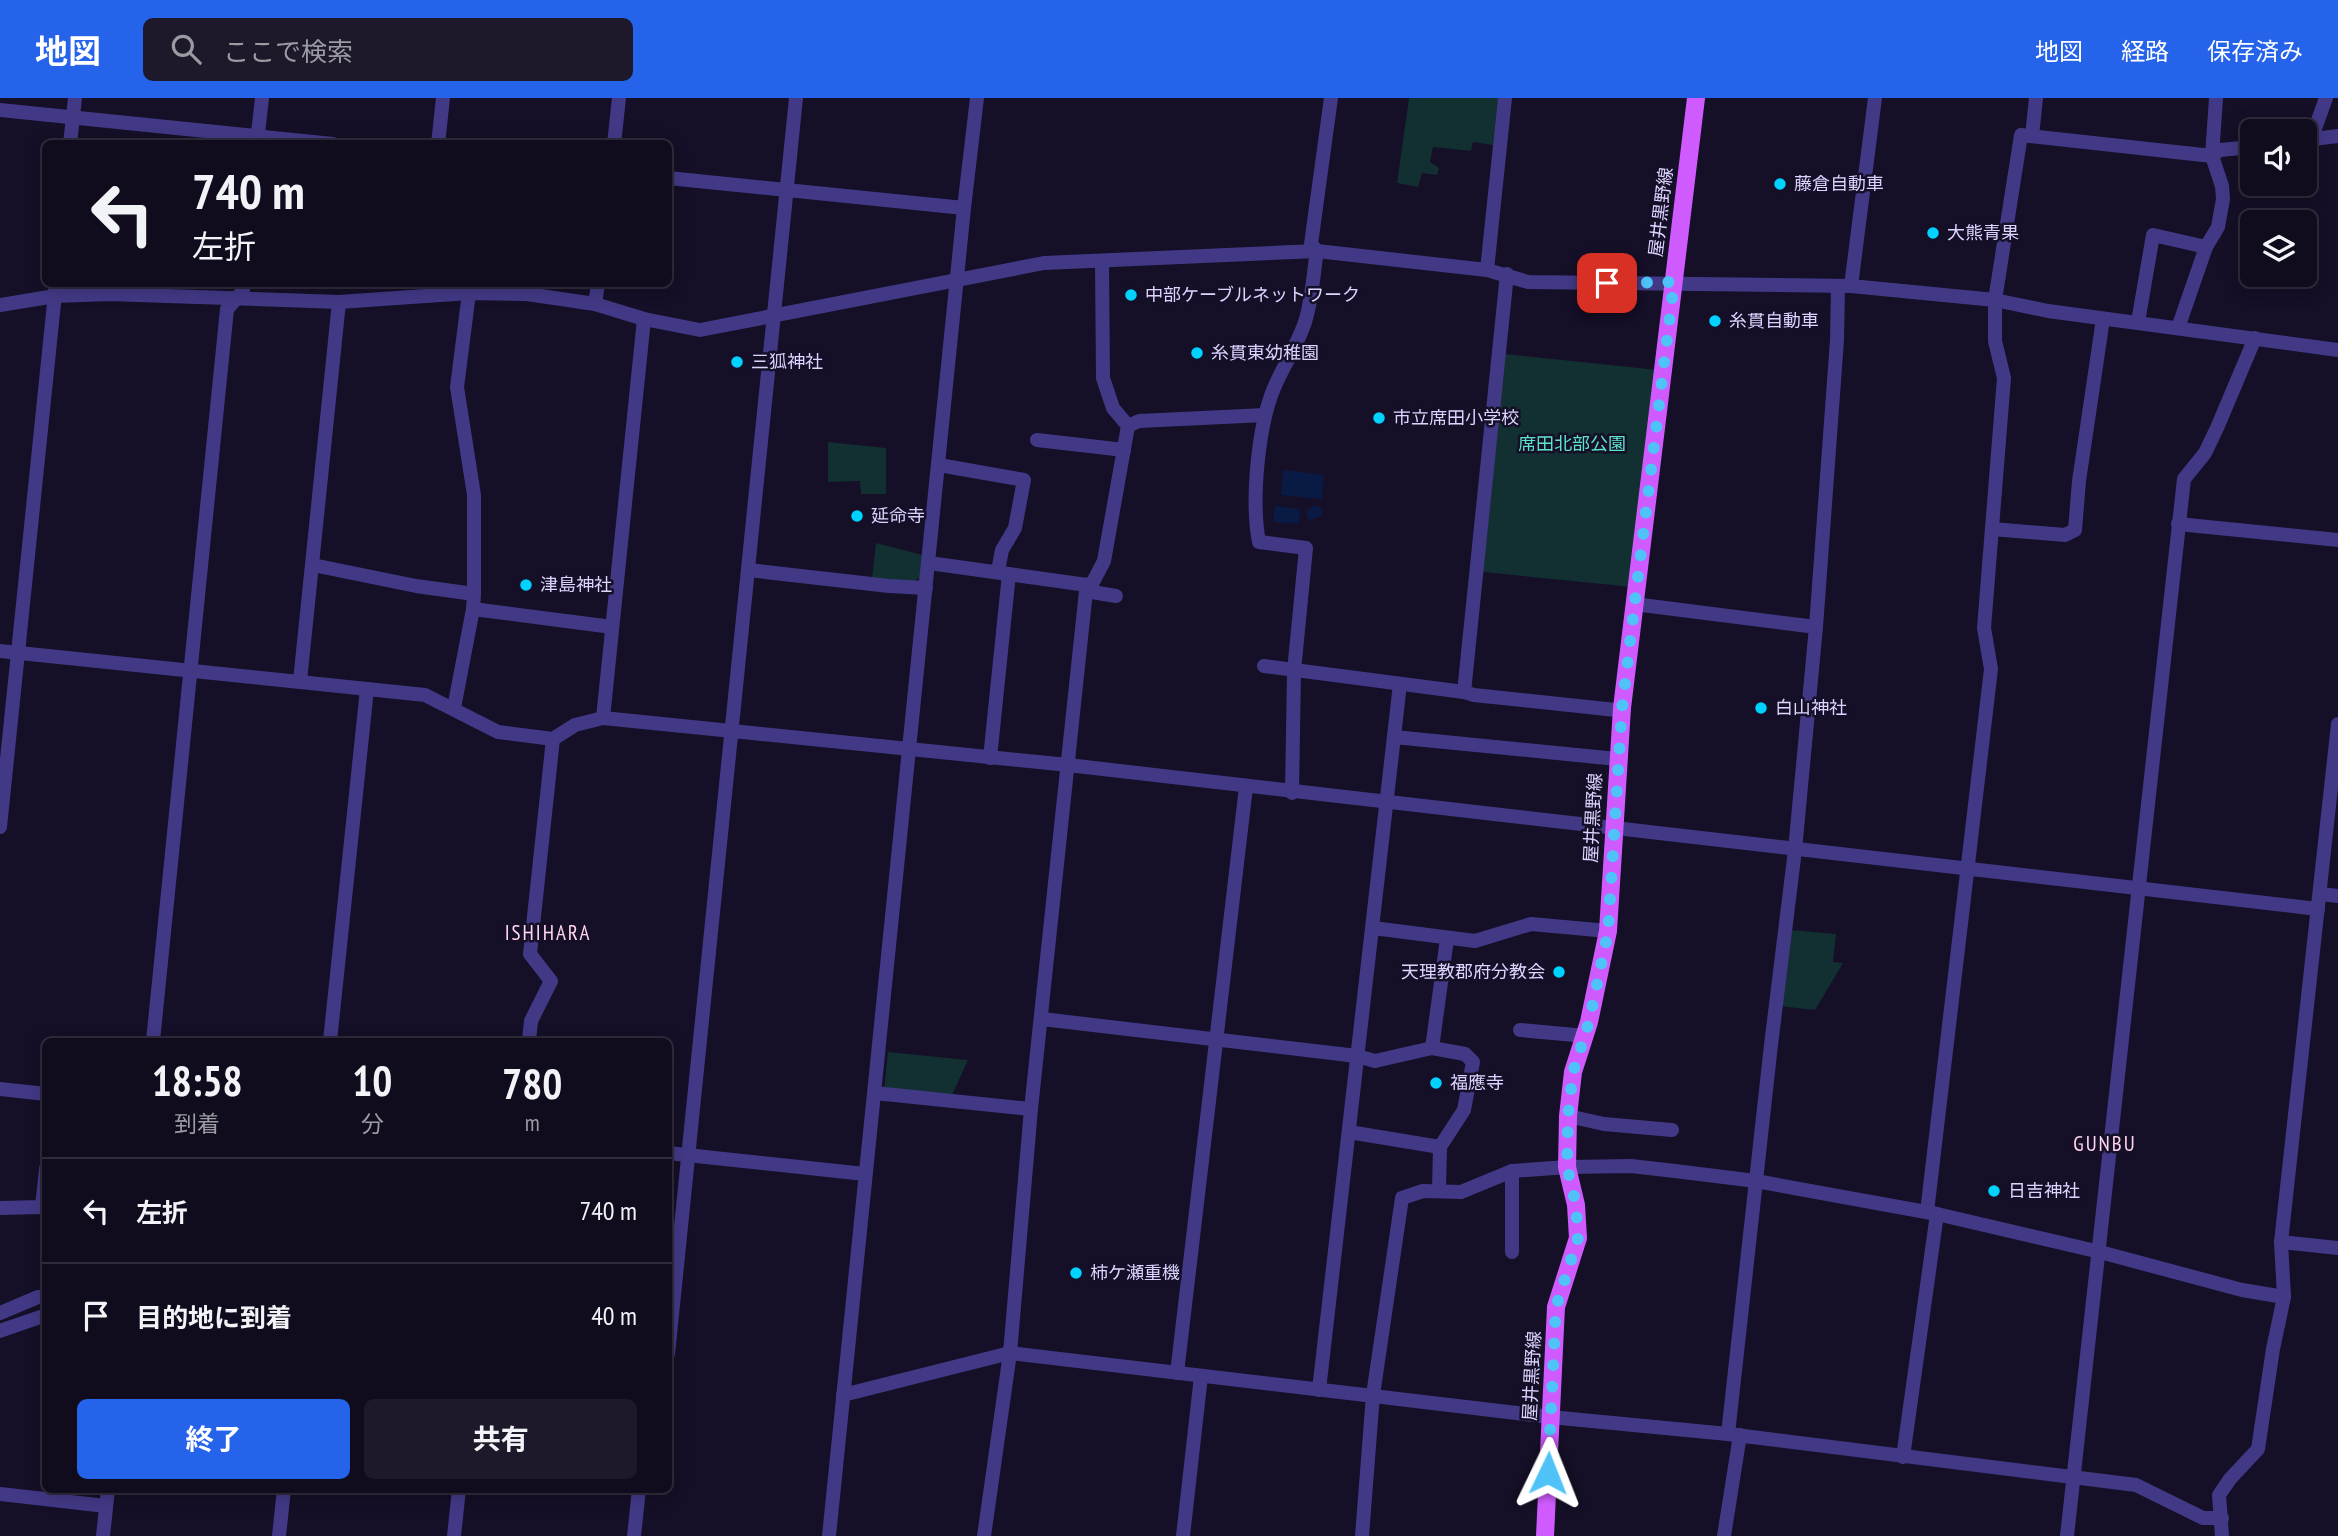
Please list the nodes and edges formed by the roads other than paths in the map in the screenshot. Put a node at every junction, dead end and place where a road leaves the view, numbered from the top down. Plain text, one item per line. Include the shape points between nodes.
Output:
1 (75, 98) edge
2 (262, 98) edge
3 (443, 98) edge
4 (619, 98) edge
5 (796, 98) edge
6 (977, 98) edge
7 (1331, 98) edge
8 (1505, 98) edge
9 (1696, 98) edge
10 (1875, 98) edge
11 (2036, 98) edge
12 (2216, 98) edge
13 (2326, 98) edge
14 (0, 110) edge
15 (73, 118) junction
16 (2317, 119) edge
17 (2032, 136) junction
18 (2338, 136) edge
19 (258, 139) edge
20 (2317, 139) edge
21 (70, 140) edge
22 (438, 140) edge
23 (614, 140) edge
24 (2240, 148) edge
25 (2212, 156) junction
26 (672, 178) edge
27 (787, 190) junction
28 (964, 208) junction
29 (2206, 247) junction
30 (1317, 251) junction
31 (1102, 261) junction
32 (1487, 271) junction
33 (1507, 274) junction
34 (957, 279) junction
35 (1674, 282) junction
36 (1845, 286) junction
37 (243, 287) edge
38 (598, 287) edge
39 (55, 290) edge
40 (423, 290) edge
41 (469, 293) junction
42 (234, 299) junction
43 (1995, 300) junction
44 (340, 302) junction
45 (595, 304) junction
46 (0, 305) edge
47 (774, 316) junction
48 (644, 319) junction
49 (2103, 319) junction
50 (2138, 322) junction
51 (2178, 328) junction
52 (2255, 338) junction
53 (2338, 351) edge
54 (1265, 415) junction
55 (1128, 426) junction
56 (1037, 440) dead end
57 (1124, 450) junction
58 (939, 465) junction
59 (2178, 524) junction
60 (1992, 529) junction
61 (2338, 540) edge
62 (929, 562) junction
63 (313, 565) junction
64 (748, 570) junction
65 (1003, 573) junction
66 (926, 588) junction
67 (1087, 588) junction
68 (474, 593) junction
69 (1116, 596) dead end
70 (1634, 604) junction
71 (473, 610) junction
72 (612, 627) junction
73 (1816, 627) junction
74 (0, 651) edge
75 (18, 653) junction
76 (1264, 666) dead end
77 (191, 669) junction
78 (1294, 671) junction
79 (300, 681) junction
80 (1400, 684) junction
81 (368, 689) junction
82 (1464, 692) junction
83 (454, 708) junction
84 (1622, 708) junction
85 (603, 718) junction
86 (2338, 724) edge
87 (732, 732) junction
88 (1394, 737) junction
89 (553, 739) junction
90 (910, 749) junction
91 (990, 758) junction
92 (1617, 759) junction
93 (1068, 765) junction
94 (1246, 787) junction
95 (1292, 793) junction
96 (1387, 802) junction
97 (0, 827) edge
98 (1614, 829) junction
99 (1795, 850) junction
100 (1968, 869) junction
101 (2138, 888) junction
102 (2338, 896) edge
103 (2320, 902) junction
104 (1373, 929) junction
105 (1608, 932) junction
106 (1447, 939) junction
107 (1042, 1019) junction
108 (1520, 1030) dead end
109 (1586, 1036) junction
110 (153, 1038) edge
111 (330, 1038) edge
112 (529, 1038) edge
113 (1215, 1040) junction
114 (1432, 1048) junction
115 (1357, 1056) junction
116 (0, 1089) edge
117 (875, 1093) junction
118 (42, 1094) edge
119 (1031, 1109) junction
120 (1568, 1116) junction
121 (1672, 1130) dead end
122 (1349, 1132) junction
123 (1440, 1147) junction
124 (672, 1153) edge
125 (688, 1155) junction
126 (1567, 1167) junction
127 (1512, 1171) junction
128 (865, 1174) junction
129 (1756, 1181) junction
130 (1440, 1190) junction
131 (0, 1208) edge
132 (42, 1208) edge
133 (1932, 1213) junction
134 (2281, 1242) junction
135 (2338, 1248) edge
136 (1512, 1252) dead end
137 (2100, 1252) junction
138 (42, 1297) edge
139 (2284, 1297) junction
140 (0, 1313) edge
141 (672, 1314) edge
142 (42, 1316) edge
143 (0, 1320) edge
144 (0, 1331) edge
145 (1010, 1353) junction
146 (1177, 1373) junction
147 (1201, 1376) junction
148 (1319, 1390) junction
149 (843, 1395) junction
150 (1373, 1395) junction
151 (1550, 1417) junction
152 (1734, 1435) junction
153 (1903, 1457) junction
154 (2074, 1477) junction
155 (42, 1492) edge
156 (49, 1493) edge
157 (108, 1493) edge
158 (284, 1493) edge
159 (459, 1493) edge
160 (639, 1493) edge
161 (0, 1494) edge
162 (106, 1506) junction
163 (2222, 1518) junction
164 (103, 1536) edge
165 (279, 1536) edge
166 (454, 1536) edge
167 (634, 1536) edge
168 (829, 1536) edge
169 (984, 1536) edge
170 (1182, 1536) edge
171 (1362, 1536) edge
172 (1545, 1536) edge
173 (1724, 1536) edge
174 (2067, 1536) edge
175 (2222, 1536) edge

1 - 15 street
2 - 19 street
3 - 22 street
4 - 23 street
5 - 27 street
6 - 28 street
7 - 30 street via 1311,244
8 - 32 street
9 - 35 main road, 屋井黒野線
10 - 36 street
11 - 17 street
12 - 25 street
13 - 16 street
14 - 15 street
15 - 19 street
15 - 21 street
17 - 25 street
17 - 43 street via 2021,135
18 - 20 street
24 - 25 street via 2220,150
25 - 29 street via 2222,199 2218,227
26 - 27 street
27 - 28 street
27 - 47 street
28 - 34 street
29 - 50 street via 2153,234
29 - 51 street
30 - 31 street
30 - 32 street
30 - 54 street via 1304,324
31 - 34 street via 1044,263
31 - 55 street via 1103,378 1113,408
32 - 33 street
33 - 35 street via 1528,282
33 - 82 street
34 - 47 street
34 - 58 street
35 - 36 street
35 - 70 main road, 屋井黒野線
36 - 43 street
36 - 73 street
37 - 42 street
38 - 45 street
39 - 42 street
39 - 46 street
39 - 75 street
40 - 41 street
40 - 44 street
41 - 45 street via 527,294
41 - 68 street via 457,387 474,495
42 - 44 street
42 - 77 street via 227,309
43 - 49 street
43 - 60 street via 1995,341 2004,378
44 - 63 street
45 - 48 street
47 - 48 street via 700,331
47 - 64 street
48 - 72 street
49 - 50 street
49 - 60 street via 2075,530 2065,536
50 - 51 street
51 - 52 street
52 - 53 street
52 - 59 street via 2205,453 2184,479
54 - 55 street via 1139,421
54 - 78 street via 1254,520 1259,542 1306,548
55 - 57 street
56 - 57 street
57 - 67 street via 1104,561
58 - 62 street
58 - 65 street via 1024,480 1015,528 1002,551
59 - 61 street
59 - 101 street
60 - 100 street via 1984,628 1991,669
62 - 65 street
62 - 66 street
63 - 68 street
63 - 79 street
64 - 66 street
64 - 87 street
65 - 67 street
65 - 91 street
66 - 90 street
67 - 69 street
67 - 93 street
68 - 71 street
70 - 73 street
70 - 84 main road, 屋井黒野線
71 - 72 street
71 - 83 street
72 - 85 street
73 - 99 street
74 - 75 street
75 - 77 street
75 - 97 street
76 - 78 street
77 - 79 street
77 - 110 street
78 - 80 street
78 - 95 street
79 - 81 street
80 - 82 street
80 - 88 street
81 - 83 street via 425,695
81 - 111 street
82 - 84 street
83 - 89 street via 498,732
84 - 92 main road, 屋井黒野線
85 - 87 street
85 - 89 street via 575,725
86 - 103 street
87 - 90 street
87 - 125 street
88 - 92 street
88 - 96 street
89 - 112 street via 530,954 551,981 531,1021
90 - 91 street
90 - 117 street
91 - 93 street
92 - 98 main road, 屋井黒野線
93 - 94 street
93 - 107 street
94 - 95 street
94 - 113 street
95 - 96 street
96 - 98 street
96 - 104 street
98 - 99 street
98 - 105 main road, 屋井黒野線
99 - 100 street
99 - 129 street
100 - 101 street
100 - 133 street
101 - 103 street
101 - 137 street
102 - 103 street
103 - 134 street
104 - 106 street
104 - 115 street
105 - 106 street via 1531,924 1475,941
105 - 109 main road, 屋井黒野線
106 - 114 street
107 - 113 street
107 - 119 street
108 - 109 street
109 - 120 main road, 屋井黒野線 via 1573,1072
113 - 115 street
113 - 146 street
114 - 115 street via 1375,1060
114 - 123 street via 1465,1054 1473,1062 1464,1110
115 - 122 street
116 - 118 street
117 - 119 street
117 - 128 street
119 - 145 street
120 - 121 street
120 - 126 main road, 屋井黒野線
122 - 123 street
122 - 148 street
123 - 130 street
124 - 125 street
125 - 128 street
125 - 141 street
126 - 127 street
126 - 129 street via 1631,1167
126 - 151 main road, 屋井黒野線 via 1578,1238 1556,1307
127 - 130 street via 1461,1192
127 - 136 street via 1520,1219
128 - 149 street
129 - 133 street
129 - 152 street
130 - 150 street via 1402,1198
131 - 132 street
133 - 137 street
133 - 153 street
134 - 135 street
134 - 139 street
137 - 139 street
137 - 154 street
138 - 140 street
139 - 163 street via 2258,1449 2220,1495
140 - 143 street
142 - 144 street
145 - 146 street
145 - 149 street
145 - 169 street
146 - 147 street
147 - 148 street
147 - 170 street
148 - 150 street
149 - 168 street
150 - 151 street
150 - 171 street
151 - 152 street
151 - 172 main road, 屋井黒野線
152 - 153 street
152 - 173 street
153 - 154 street
154 - 163 street via 2136,1485 2203,1518
154 - 174 street
155 - 161 street
156 - 162 street
157 - 162 street
158 - 165 street
159 - 166 street
160 - 167 street
162 - 164 street
163 - 175 street

